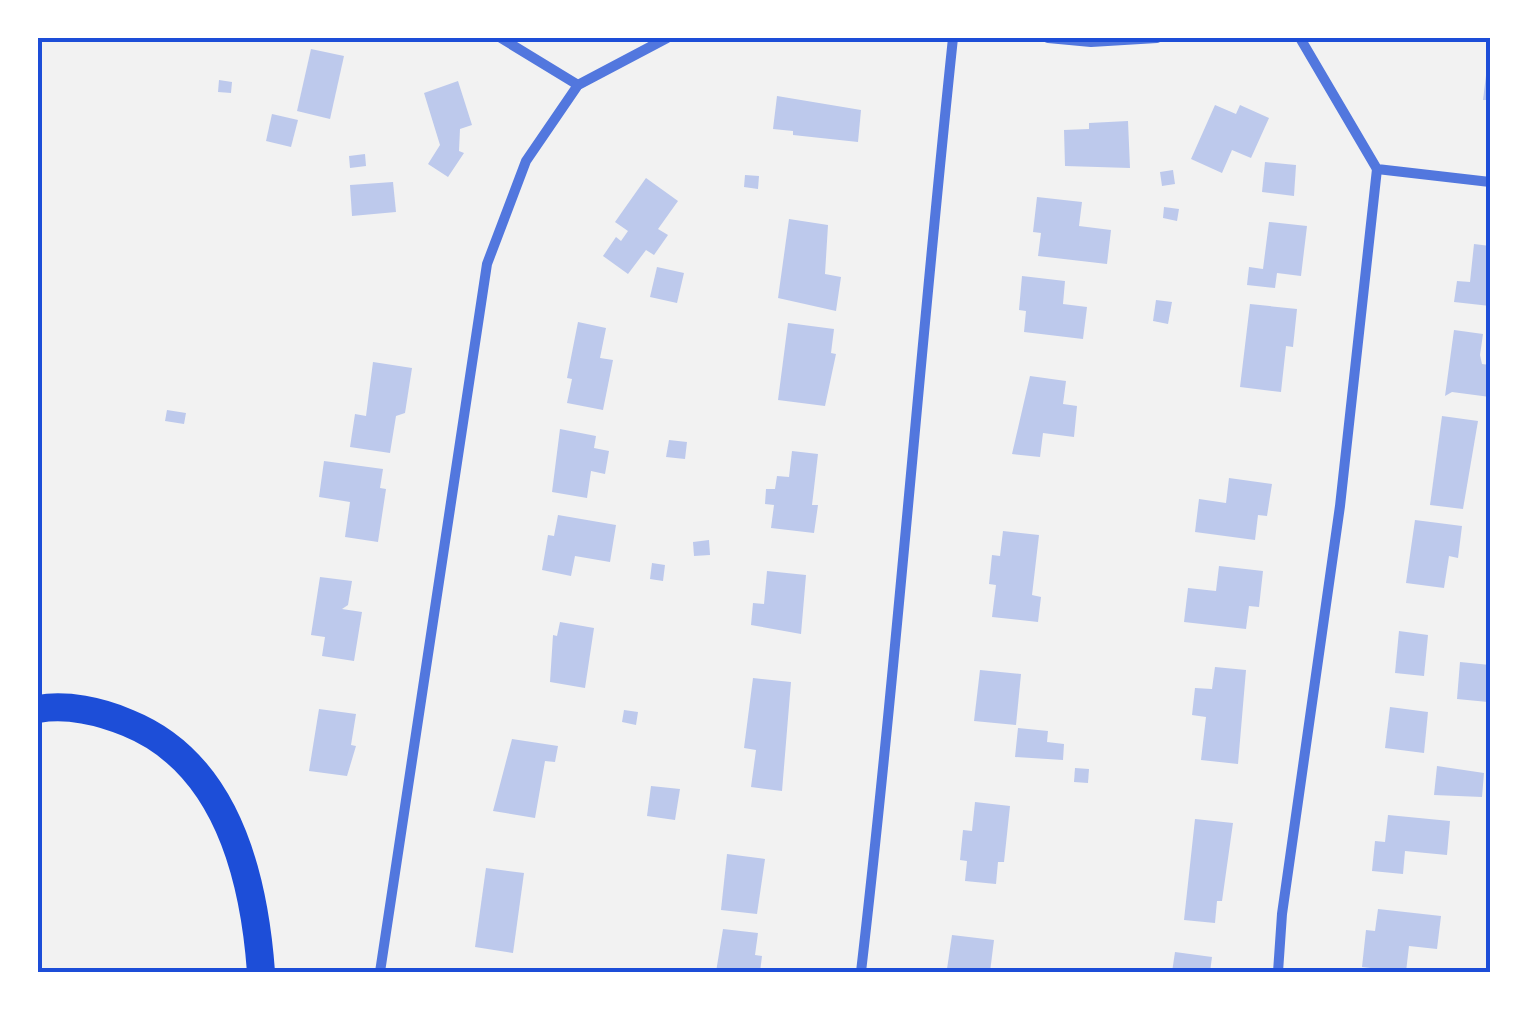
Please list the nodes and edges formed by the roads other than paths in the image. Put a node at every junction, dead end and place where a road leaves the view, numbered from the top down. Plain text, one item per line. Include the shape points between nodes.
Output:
1 (501, 38) edge
2 (667, 38) edge
3 (953, 38) edge
4 (1048, 38) edge
5 (1157, 38) edge
6 (1300, 38) edge
7 (578, 85) junction
8 (1377, 169) junction
9 (1490, 182) edge
10 (38, 709) edge
11 (262, 972) edge
12 (380, 972) edge
13 (860, 972) edge
14 (1278, 972) edge

1 - 7 street
2 - 7 street
3 - 13 street
4 - 5 street
6 - 8 street
7 - 12 street via 526,161 487,264
8 - 9 street
8 - 14 street
10 - 11 highway via 118,718 198,773 236,842

